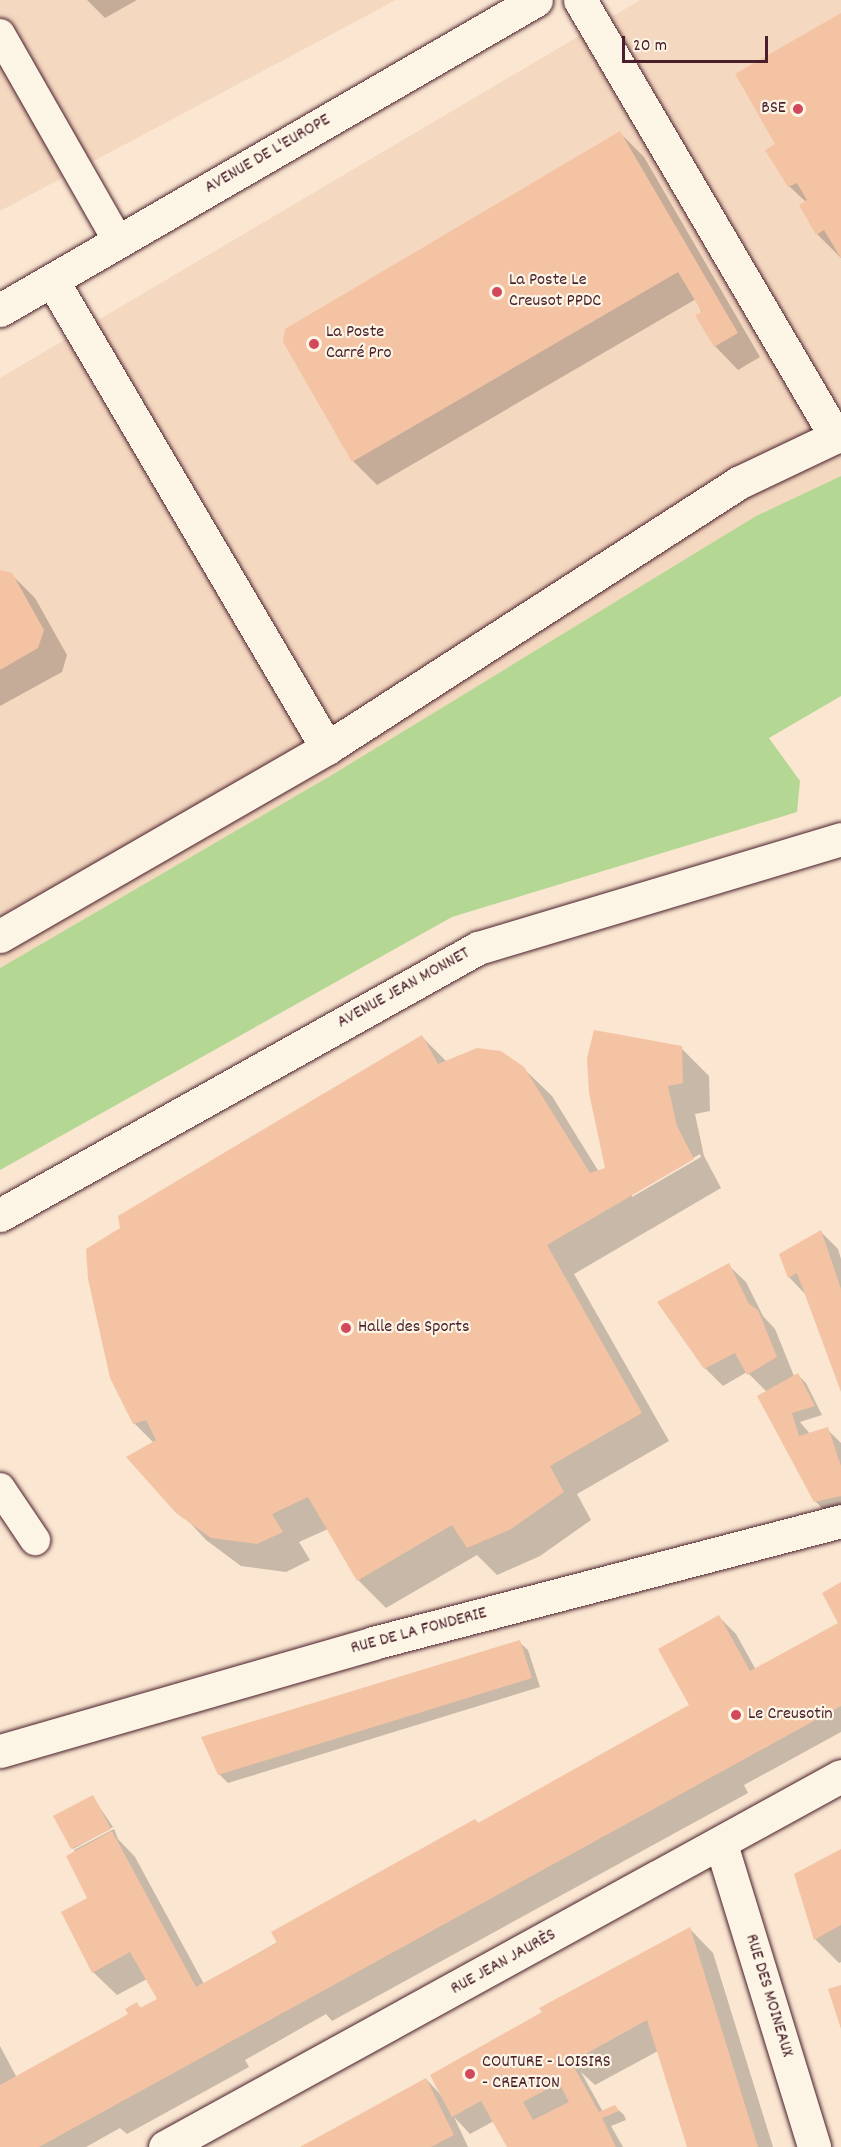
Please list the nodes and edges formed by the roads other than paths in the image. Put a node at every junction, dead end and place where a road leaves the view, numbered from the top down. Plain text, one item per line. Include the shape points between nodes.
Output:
1 (536, 0) edge
2 (580, 0) edge
3 (0, 34) edge
4 (118, 241) junction
5 (52, 280) junction
6 (0, 310) edge
7 (838, 436) edge
8 (327, 748) junction
9 (841, 839) edge
10 (0, 936) edge
11 (0, 1215) edge
12 (0, 1488) edge
13 (841, 1521) edge
14 (35, 1540) dead end
15 (0, 1751) edge
16 (841, 1776) edge
17 (722, 1844) junction
18 (165, 2147) edge
19 (813, 2147) edge

1 - 4 street, AVENUE DE L'EUROPE
2 - 7 street
3 - 4 lane
4 - 5 street, AVENUE DE L'EUROPE
5 - 6 street, AVENUE DE L'EUROPE
5 - 8 street
7 - 8 street via 740,482
8 - 10 street
9 - 11 street, AVENUE JEAN MONNET via 478,948
12 - 14 lane
13 - 15 street, RUE DE LA FONDERIE via 374,1643
16 - 17 street, RUE JEAN JAURÈS
17 - 18 street, RUE JEAN JAURÈS
17 - 19 street, RUE DES MOINEAUX

